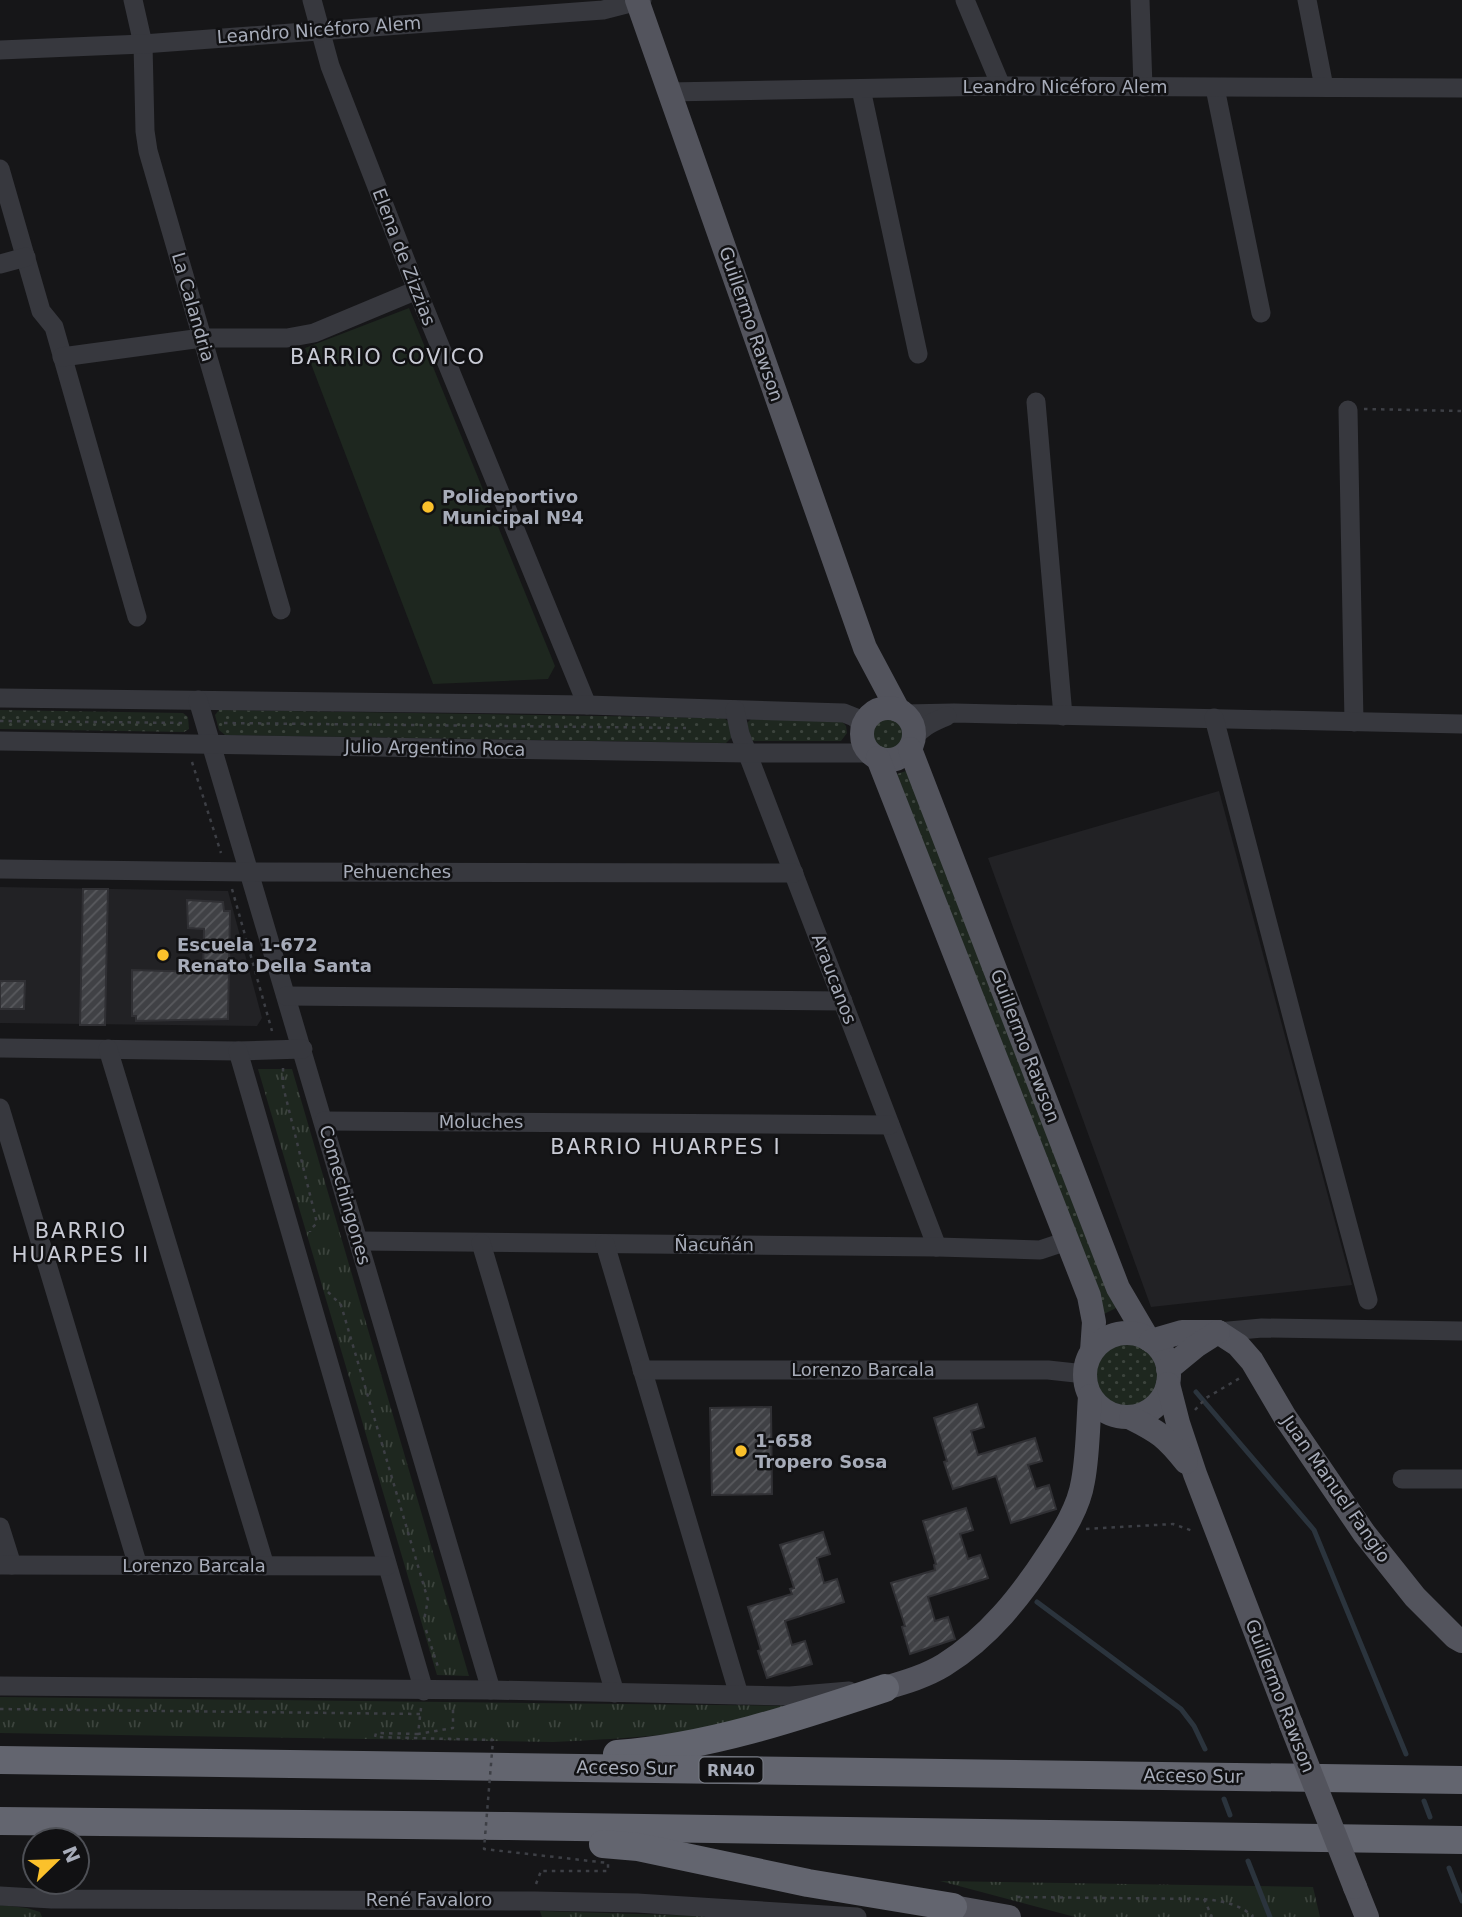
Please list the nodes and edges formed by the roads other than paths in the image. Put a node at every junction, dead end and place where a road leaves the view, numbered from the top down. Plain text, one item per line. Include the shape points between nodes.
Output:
1 (133, 0) edge
2 (312, 0) edge
3 (965, 0) edge
4 (1140, 0) edge
5 (1307, 0) edge
6 (639, 1) edge
7 (483, 9) edge
8 (321, 30) junction
9 (144, 44) junction
10 (0, 50) edge
11 (1001, 86) junction
12 (1143, 87) junction
13 (1324, 87) junction
14 (1215, 88) junction
15 (1462, 88) edge
16 (861, 89) junction
17 (668, 92) junction
18 (0, 169) edge
19 (26, 257) junction
20 (0, 264) edge
21 (417, 290) junction
22 (1261, 313) dead end
23 (202, 338) junction
24 (918, 354) dead end
25 (62, 357) junction
26 (1036, 402) dead end
27 (1349, 410) road end
28 (281, 610) dead end
29 (137, 617) dead end
30 (0, 698) edge
31 (198, 700) junction
32 (587, 705) junction
33 (736, 710) junction
34 (954, 713) junction
35 (886, 715) junction
36 (1063, 716) junction
37 (1213, 718) junction
38 (1354, 722) junction
39 (1462, 724) edge
40 (0, 741) edge
41 (912, 744) junction
42 (211, 745) junction
43 (748, 753) junction
44 (874, 755) junction
45 (0, 869) edge
46 (249, 872) junction
47 (794, 873) junction
48 (286, 996) junction
49 (843, 1001) junction
50 (0, 1048) edge
51 (108, 1049) junction
52 (303, 1049) junction
53 (238, 1051) junction
54 (0, 1108) edge
55 (324, 1121) junction
56 (890, 1125) junction
57 (359, 1241) junction
58 (1068, 1241) junction
59 (481, 1242) junction
60 (605, 1244) junction
61 (937, 1247) junction
62 (1368, 1300) dead end
63 (1462, 1331) edge
64 (1218, 1332) junction
65 (1149, 1340) junction
66 (642, 1370) junction
67 (1089, 1374) junction
68 (1168, 1376) junction
69 (1131, 1418) junction
70 (1195, 1474) junction
71 (1402, 1479) dead end
72 (1462, 1479) edge
73 (0, 1527) edge
74 (6, 1566) edge
75 (138, 1566) junction
76 (265, 1566) junction
77 (387, 1566) junction
78 (1462, 1641) edge
79 (0, 1686) edge
80 (885, 1688) junction
81 (424, 1690) junction
82 (491, 1690) junction
83 (615, 1693) junction
84 (739, 1695) junction
85 (0, 1747) edge
86 (0, 1760) edge
87 (1462, 1780) edge
88 (0, 1821) edge
89 (258, 1824) junction
90 (1462, 1840) edge
91 (0, 1896) edge
92 (1013, 1907) edge
93 (55, 1908) edge
94 (520, 1909) edge
95 (955, 1912) edge
96 (857, 1917) edge
97 (1367, 1917) edge

1 - 9 street, La Calandria
2 - 8 street, Elena de Zizzias
3 - 11 street
4 - 12 street
5 - 13 street
6 - 7 street, Leandro Nicéforo Alem via 603,10
6 - 17 main road, Guillermo Rawson
7 - 8 street, Leandro Nicéforo Alem
8 - 9 street, Leandro Nicéforo Alem
8 - 21 street, Elena de Zizzias via 330,66
9 - 10 street, Leandro Nicéforo Alem
9 - 23 street, La Calandria via 148,151
11 - 12 street, Leandro Nicéforo Alem
11 - 16 street, Leandro Nicéforo Alem
12 - 14 street, Leandro Nicéforo Alem
13 - 14 street, Leandro Nicéforo Alem
13 - 15 street, Leandro Nicéforo Alem
14 - 22 street
16 - 17 street, Leandro Nicéforo Alem
16 - 24 street
17 - 35 main road, Guillermo Rawson
18 - 19 street
19 - 20 street
19 - 25 street via 41,311 54,327
21 - 23 street via 314,333 287,338
21 - 32 street, Elena de Zizzias
23 - 25 street
23 - 28 street, La Calandria
25 - 29 street
26 - 36 street
27 - 38 street
30 - 31 street
31 - 32 street
31 - 42 street, Comechingones
32 - 33 street
33 - 35 street
33 - 43 street, Araucanos
34 - 35 street
34 - 36 street
34 - 41 street via 918,732
35 - 41 main road via 913,725
35 - 44 main road via 863,740
36 - 37 street
37 - 38 street
37 - 62 street
38 - 39 street
40 - 42 street, Julio Argentino Roca
41 - 44 main road via 899,758 885,760
41 - 65 main road, Guillermo Rawson via 1118,1288
42 - 43 street, Julio Argentino Roca
42 - 46 street, Comechingones
43 - 44 street, Julio Argentino Roca
43 - 47 street, Araucanos
44 - 58 main road, Guillermo Rawson
45 - 46 street, Pehuenches
46 - 47 street, Pehuenches
46 - 48 street, Comechingones
47 - 49 street, Araucanos
48 - 49 street
48 - 52 street, Comechingones
49 - 56 street, Araucanos
50 - 51 street
51 - 53 street
51 - 76 street
52 - 53 street
52 - 55 street, Comechingones
53 - 77 street
54 - 75 street
55 - 56 street, Moluches
55 - 57 street, Comechingones
56 - 61 street, Araucanos
57 - 59 street, Ñacuñán
57 - 82 street, Comechingones
58 - 61 street, Ñacuñán via 1040,1250
58 - 67 main road, Guillermo Rawson via 1092,1307
59 - 60 street, Ñacuñán
59 - 83 street
60 - 61 street, Ñacuñán
60 - 66 street
63 - 64 street via 1262,1328
64 - 65 main road via 1182,1332
64 - 68 main road via 1196,1346
64 - 78 main road, Juan Manuel Fangio via 1252,1361 1364,1533 1415,1597
65 - 67 main road via 1122,1334 1100,1342
65 - 68 main road via 1161,1351
66 - 67 street, Lorenzo Barcala via 1048,1370
66 - 84 street
67 - 69 main road via 1105,1412
67 - 80 main road, Guillermo Rawson via 1083,1482 1065,1527 1021,1594 970,1648 920,1677
68 - 69 main road via 1163,1398 1143,1415
68 - 70 main road, Guillermo Rawson
69 - 70 main road, Guillermo Rawson via 1166,1438
70 - 97 main road, Guillermo Rawson, bridge
71 - 72 street
73 - 74 street
74 - 75 street, Lorenzo Barcala
75 - 76 street, Lorenzo Barcala
76 - 77 street, Lorenzo Barcala
77 - 81 street
79 - 81 street
80 - 84 street
80 - 85 highway via 689,1744 620,1754
81 - 82 street
82 - 83 street
83 - 84 street
86 - 87 highway, Acceso Sur / RN40
88 - 89 highway
89 - 90 highway
89 - 95 highway via 413,1839 638,1847
91 - 93 street, René Favaloro
92 - 95 main road
93 - 94 street, René Favaloro
94 - 96 street, René Favaloro via 637,1903

